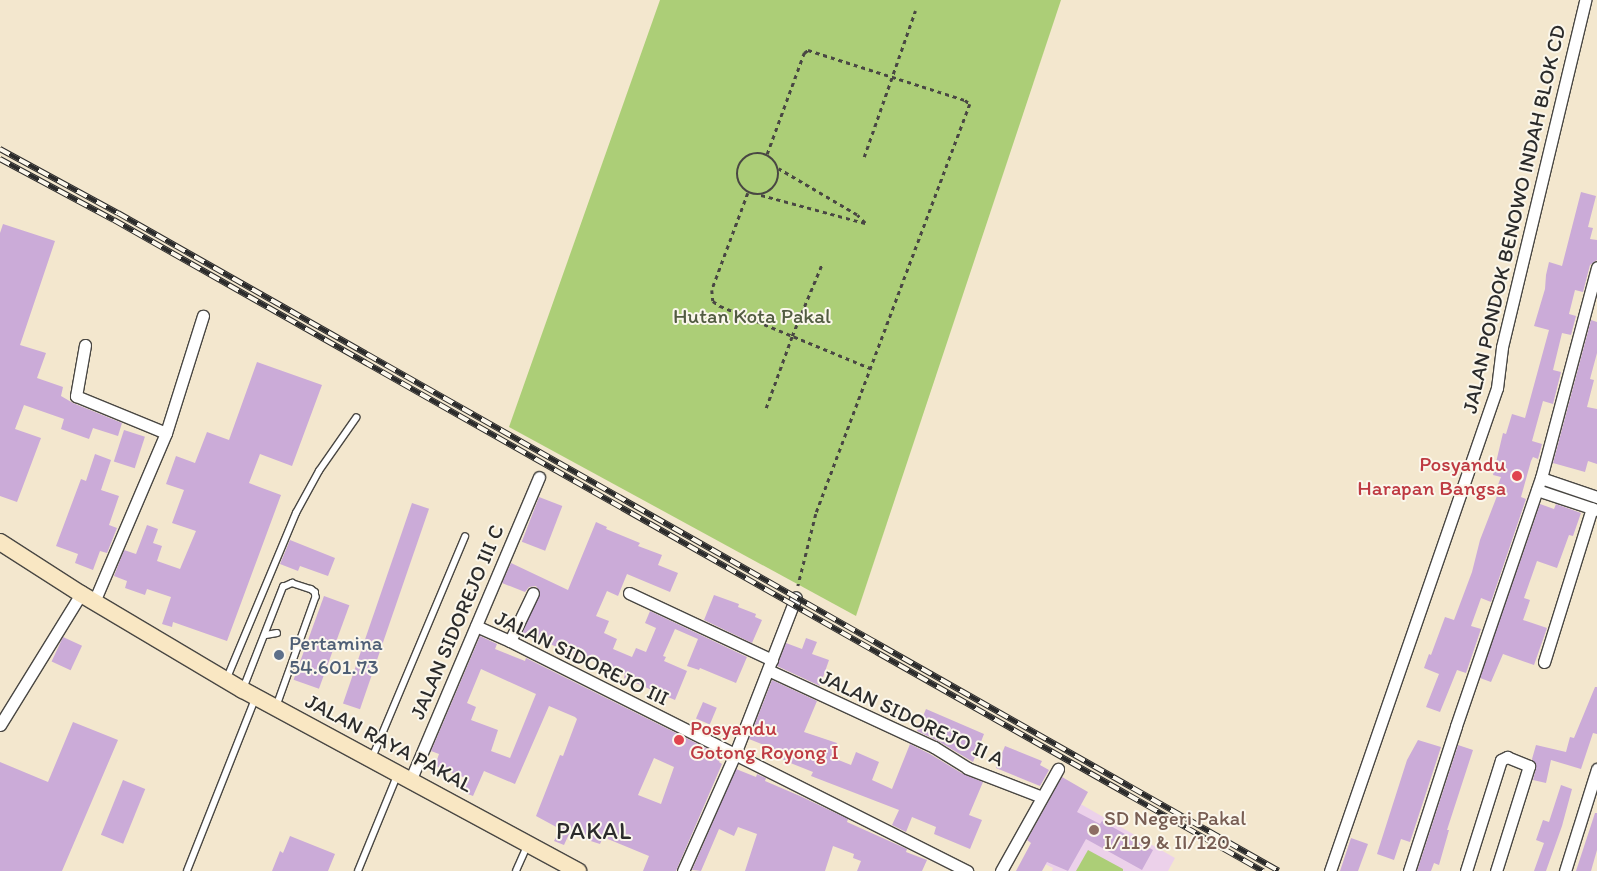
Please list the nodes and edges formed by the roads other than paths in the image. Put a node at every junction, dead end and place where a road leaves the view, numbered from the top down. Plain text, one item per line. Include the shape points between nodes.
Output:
1 (1585, 0) edge
2 (1597, 267) edge
3 (202, 316) dead end
4 (85, 344) dead end
5 (356, 418) dead end
6 (166, 433) junction
7 (539, 477) dead end
8 (1541, 478) junction
9 (1537, 490) junction
10 (1595, 505) edge
11 (465, 537) dead end
12 (0, 542) edge
13 (533, 593) dead end
14 (629, 593) dead end
15 (796, 597) road end
16 (87, 598) junction
17 (476, 626) junction
18 (277, 633) dead end
19 (266, 635) junction
20 (294, 640) dead end
21 (510, 642) junction
22 (297, 649) junction
23 (1544, 662) dead end
24 (770, 665) junction
25 (226, 680) junction
26 (250, 693) junction
27 (276, 706) junction
28 (0, 724) edge
29 (735, 754) junction
30 (372, 760) junction
31 (1058, 769) dead end
32 (1596, 776) edge
33 (400, 780) junction
34 (1042, 797) junction
35 (525, 850) junction
36 (187, 871) edge
37 (358, 871) edge
38 (516, 871) edge
39 (578, 871) edge
40 (683, 871) edge
41 (967, 871) edge
42 (1001, 871) edge
43 (1330, 871) edge
44 (1409, 871) edge
45 (1466, 871) edge
46 (1496, 871) edge
47 (1565, 871) edge

1 - 43 street, JALAN PONDOK BENOWO INDAH BLOK CD via 1502,347 1498,388
2 - 8 street
3 - 6 street
4 - 6 street via 76,396
5 - 25 lane via 319,471 296,513
6 - 16 street
7 - 17 street, JALAN SIDOREJO III C
8 - 9 street
8 - 10 street
9 - 10 street
9 - 44 street
10 - 23 street
11 - 30 lane
12 - 16 main road, JALAN RAYA PAKAL
13 - 21 street
14 - 24 street, JALAN SIDOREJO II A
15 - 24 street
16 - 25 main road, JALAN RAYA PAKAL
16 - 28 street
17 - 21 street, JALAN SIDOREJO III
17 - 33 street, JALAN SIDOREJO III C
18 - 19 lane
19 - 22 lane via 284,587 292,583 311,589 316,596
19 - 26 lane
20 - 22 lane
21 - 29 street, JALAN SIDOREJO III
22 - 27 lane
24 - 29 street
24 - 34 street, JALAN SIDOREJO II A via 934,747 966,768
25 - 26 main road, JALAN RAYA PAKAL
26 - 27 main road, JALAN RAYA PAKAL
26 - 36 lane
27 - 30 main road, JALAN RAYA PAKAL
29 - 40 street
29 - 41 street, JALAN SIDOREJO III
30 - 33 main road, JALAN RAYA PAKAL
31 - 34 street
32 - 47 street
33 - 35 main road, JALAN RAYA PAKAL
33 - 37 lane
34 - 42 street
35 - 38 lane
35 - 39 main road, JALAN RAYA PAKAL
45 - 46 street via 1502,760 1507,758 1529,766

